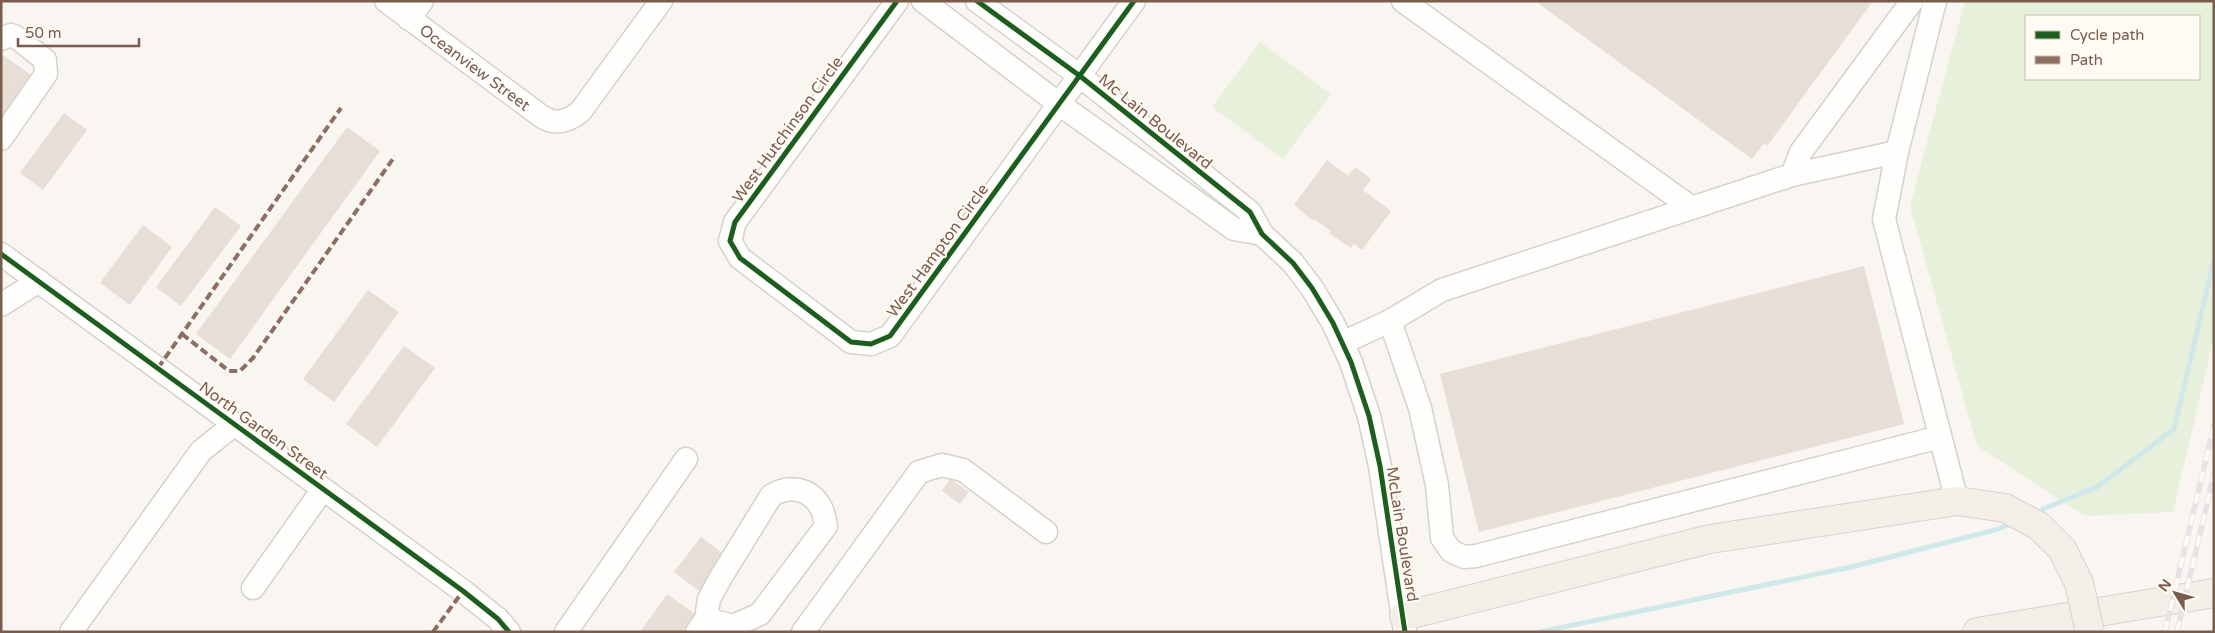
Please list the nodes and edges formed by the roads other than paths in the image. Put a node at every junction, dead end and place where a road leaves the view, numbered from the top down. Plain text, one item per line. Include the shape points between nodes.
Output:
1 (386, 1) edge
2 (661, 1) edge
3 (897, 1) edge
4 (923, 1) edge
5 (977, 1) edge
6 (1134, 1) edge
7 (1403, 1) edge
8 (1912, 1) edge
9 (1935, 1) edge
10 (416, 10) edge
11 (1, 39) edge
12 (1080, 76) junction
13 (1059, 104) junction
14 (1, 140) edge
15 (1897, 152) junction
16 (1186, 160) junction
17 (1792, 175) junction
18 (1169, 183) junction
19 (1692, 208) junction
20 (1262, 234) junction
21 (1, 254) edge
22 (39, 281) junction
23 (783, 290) joint
24 (1, 305) edge
25 (1390, 321) junction
26 (1342, 343) junction
27 (235, 424) junction
28 (1940, 437) junction
29 (686, 458) dead end
30 (323, 489) junction
31 (1957, 501) junction
32 (1046, 532) dead end
33 (253, 588) dead end
34 (2214, 593) edge
35 (1404, 624) edge
36 (701, 625) edge
37 (71, 632) edge
38 (509, 632) edge
39 (566, 632) edge
40 (803, 632) edge
41 (1976, 632) edge
42 (2090, 632) edge

1 - 10 street, Oceanview Street
2 - 10 street, Oceanview Street via 580,112 569,120 556,122 546,120
3 - 23 street, West Hutchinson Circle via 735,222 730,240 740,258
4 - 13 street
5 - 12 street, Mc Lain Boulevard
6 - 12 street, West Hampton Circle
7 - 19 street
8 - 17 street via 1801,152
9 - 15 street
11 - 14 street via 11,35 16,38 45,60 46,67 42,81
12 - 13 street, West Hampton Circle
12 - 16 street, Mc Lain Boulevard
13 - 18 street
13 - 23 street, West Hampton Circle via 890,336 871,344 851,342
15 - 17 street
15 - 28 street via 1884,219
16 - 18 street
16 - 20 street, Mc Lain Boulevard via 1250,212
17 - 19 street
18 - 20 street via 1234,229
19 - 25 street via 1442,290
20 - 26 street, McLain Boulevard via 1293,263 1312,288
21 - 22 street, North Garden Street
22 - 24 street
22 - 27 street, North Garden Street
25 - 26 street
25 - 28 street via 1420,408 1437,485 1442,538 1451,551 1464,557
26 - 35 street, McLain Boulevard via 1351,362 1380,466
27 - 30 street, North Garden Street
27 - 37 street via 201,451
28 - 31 street
29 - 39 street
30 - 33 street
30 - 38 street, North Garden Street via 463,591
31 - 35 main road via 1710,539
31 - 42 main road, bridge via 2005,508 2039,526 2062,549 2079,583
32 - 40 street via 963,470 942,465 923,470
34 - 41 main road
36 - 36 street via 709,599 771,496 781,490 796,488 811,497 822,509 826,526 760,614 733,626

